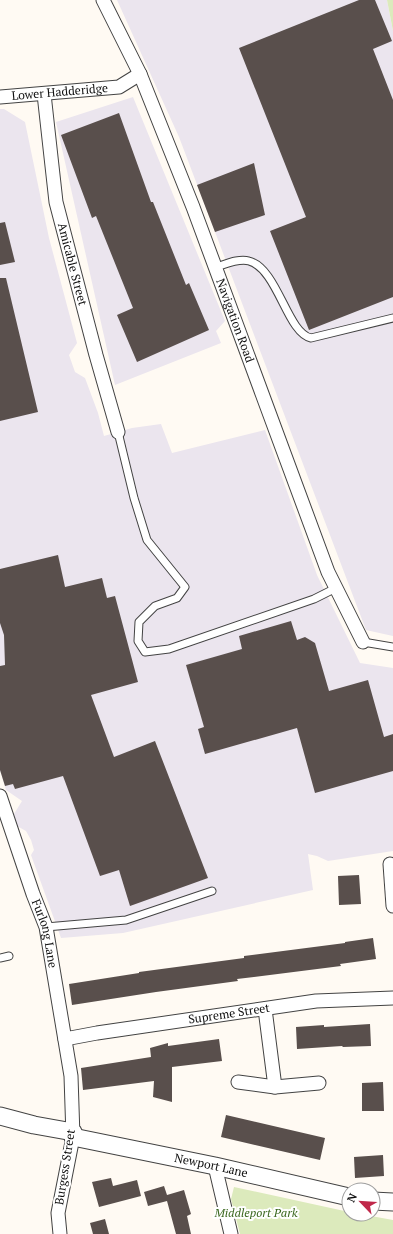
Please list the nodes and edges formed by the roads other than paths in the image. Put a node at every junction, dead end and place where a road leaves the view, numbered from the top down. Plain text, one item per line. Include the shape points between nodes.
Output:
1 (103, 0) edge
2 (140, 74) junction
3 (44, 94) junction
4 (0, 97) edge
5 (216, 267) junction
6 (393, 318) edge
7 (118, 432) joint
8 (336, 588) junction
9 (363, 642) joint
10 (393, 647) edge
11 (0, 796) edge
12 (390, 864) dead end
13 (212, 891) dead end
14 (393, 906) edge
15 (46, 928) junction
16 (9, 956) dead end
17 (0, 958) edge
18 (393, 998) edge
19 (266, 1009) junction
20 (65, 1039) junction
21 (71, 1076) joint
22 (238, 1082) dead end
23 (319, 1082) dead end
24 (275, 1087) junction
25 (0, 1116) edge
26 (73, 1134) junction
27 (215, 1166) junction
28 (341, 1195) edge
29 (381, 1201) edge
30 (393, 1202) edge
31 (60, 1234) edge
32 (232, 1234) edge

1 - 2 street, Navigation Road
2 - 3 street, Lower Hadderidge via 119,87
2 - 5 street, Navigation Road
3 - 4 street, Lower Hadderidge
3 - 7 street, Amicable Street via 56,202
5 - 6 lane via 241,260 250,261 261,268 270,278 298,330 306,337 311,338
5 - 8 street, Navigation Road
7 - 8 lane via 147,540 185,587 178,598 155,606 139,622 138,641 144,652 169,649 314,599
8 - 9 street, Navigation Road
9 - 10 lane
11 - 15 street, Furlong Lane via 32,894
12 - 14 street
13 - 15 lane via 126,920
15 - 20 street, Furlong Lane
16 - 17 lane
18 - 19 street, Supreme Street via 316,1001
19 - 20 street, Supreme Street
19 - 24 street
20 - 21 street, Furlong Lane
21 - 26 street, Burgess Street
22 - 24 street
23 - 24 street
25 - 26 street, Newport Lane
26 - 27 street, Newport Lane
26 - 31 street, Burgess Street via 58,1212
27 - 28 street, Newport Lane
27 - 32 street
29 - 30 street

